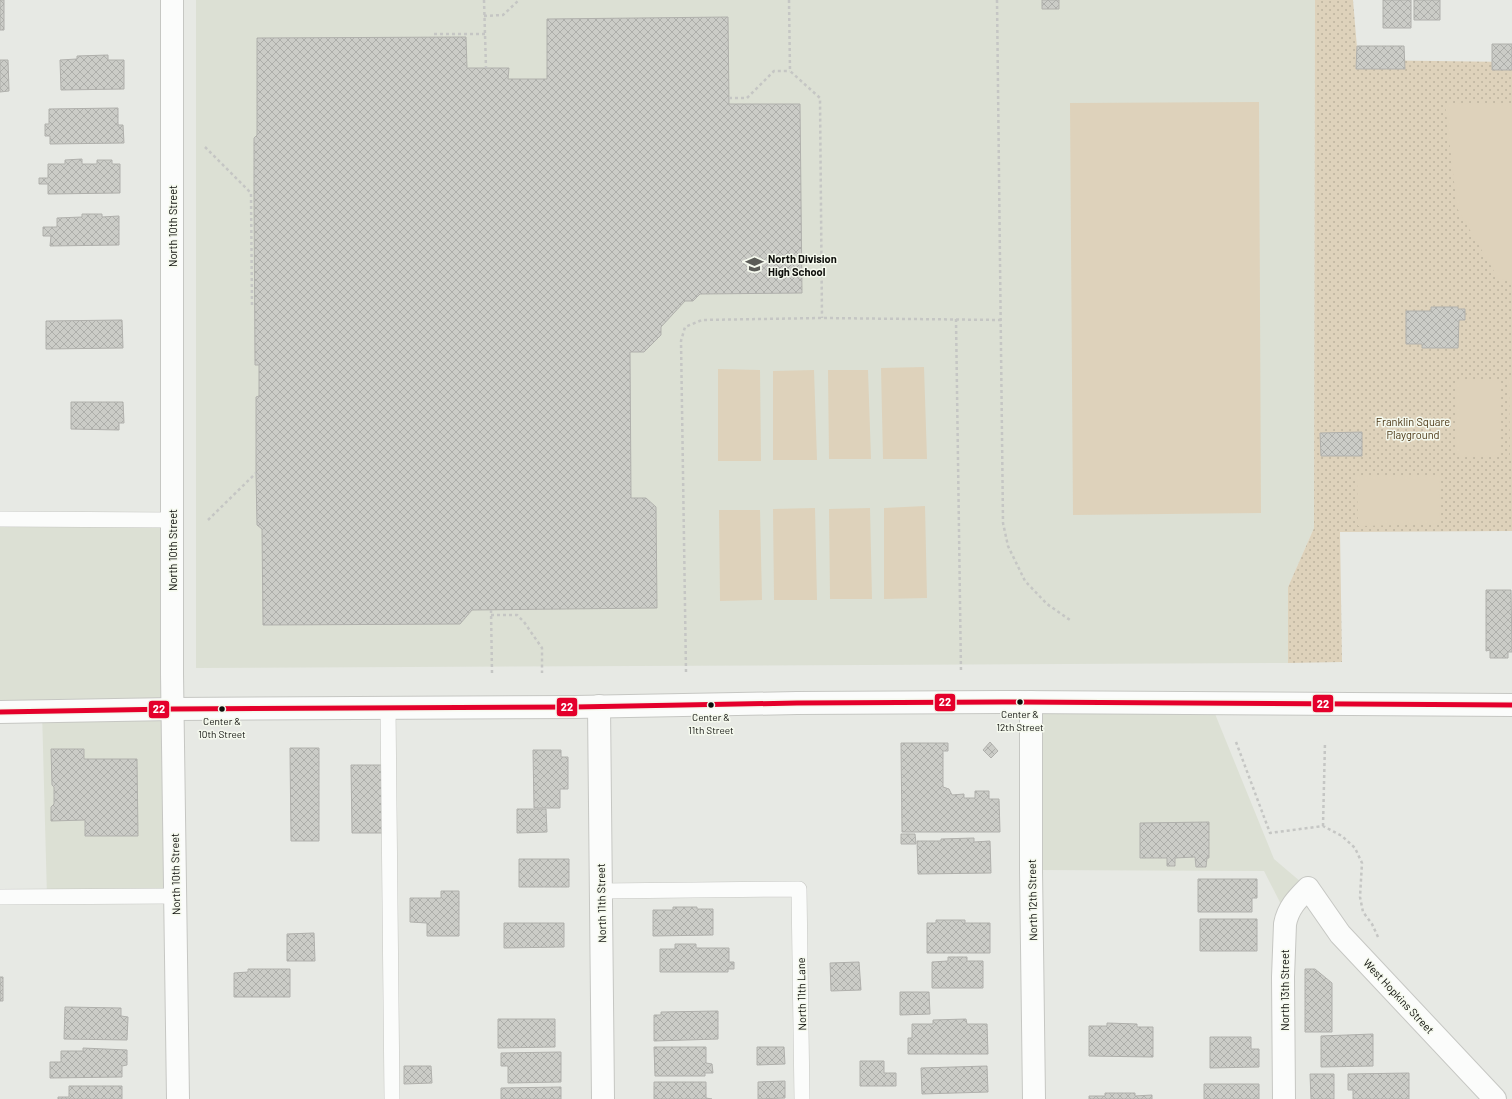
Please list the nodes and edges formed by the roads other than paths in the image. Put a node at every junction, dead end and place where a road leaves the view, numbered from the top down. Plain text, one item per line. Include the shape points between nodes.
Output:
1 (172, 0) edge
2 (0, 519) edge
3 (172, 520) junction
4 (1031, 702) junction
5 (1512, 705) edge
6 (599, 706) junction
7 (388, 707) junction
8 (173, 709) junction
9 (0, 712) edge
10 (1308, 888) joint
11 (601, 891) junction
12 (175, 896) junction
13 (0, 897) edge
14 (178, 1099) edge
15 (392, 1099) edge
16 (603, 1099) edge
17 (802, 1099) edge
18 (1034, 1099) edge
19 (1284, 1099) edge
20 (1496, 1099) edge

1 - 3 street, North 10th Street
2 - 3 lane
3 - 8 street, North 10th Street
4 - 5 street
4 - 6 street
4 - 18 street, North 12th Street
6 - 7 street
6 - 11 street, North 11th Street
7 - 8 street
7 - 15 lane
8 - 9 street
8 - 12 street, North 10th Street
10 - 19 street, North 13th Street via 1291,907 1285,924
10 - 20 street, West Hopkins Street via 1340,934
11 - 16 street, North 11th Street
11 - 17 lane, North 11th Lane via 799,889
12 - 13 lane
12 - 14 street, North 10th Street

